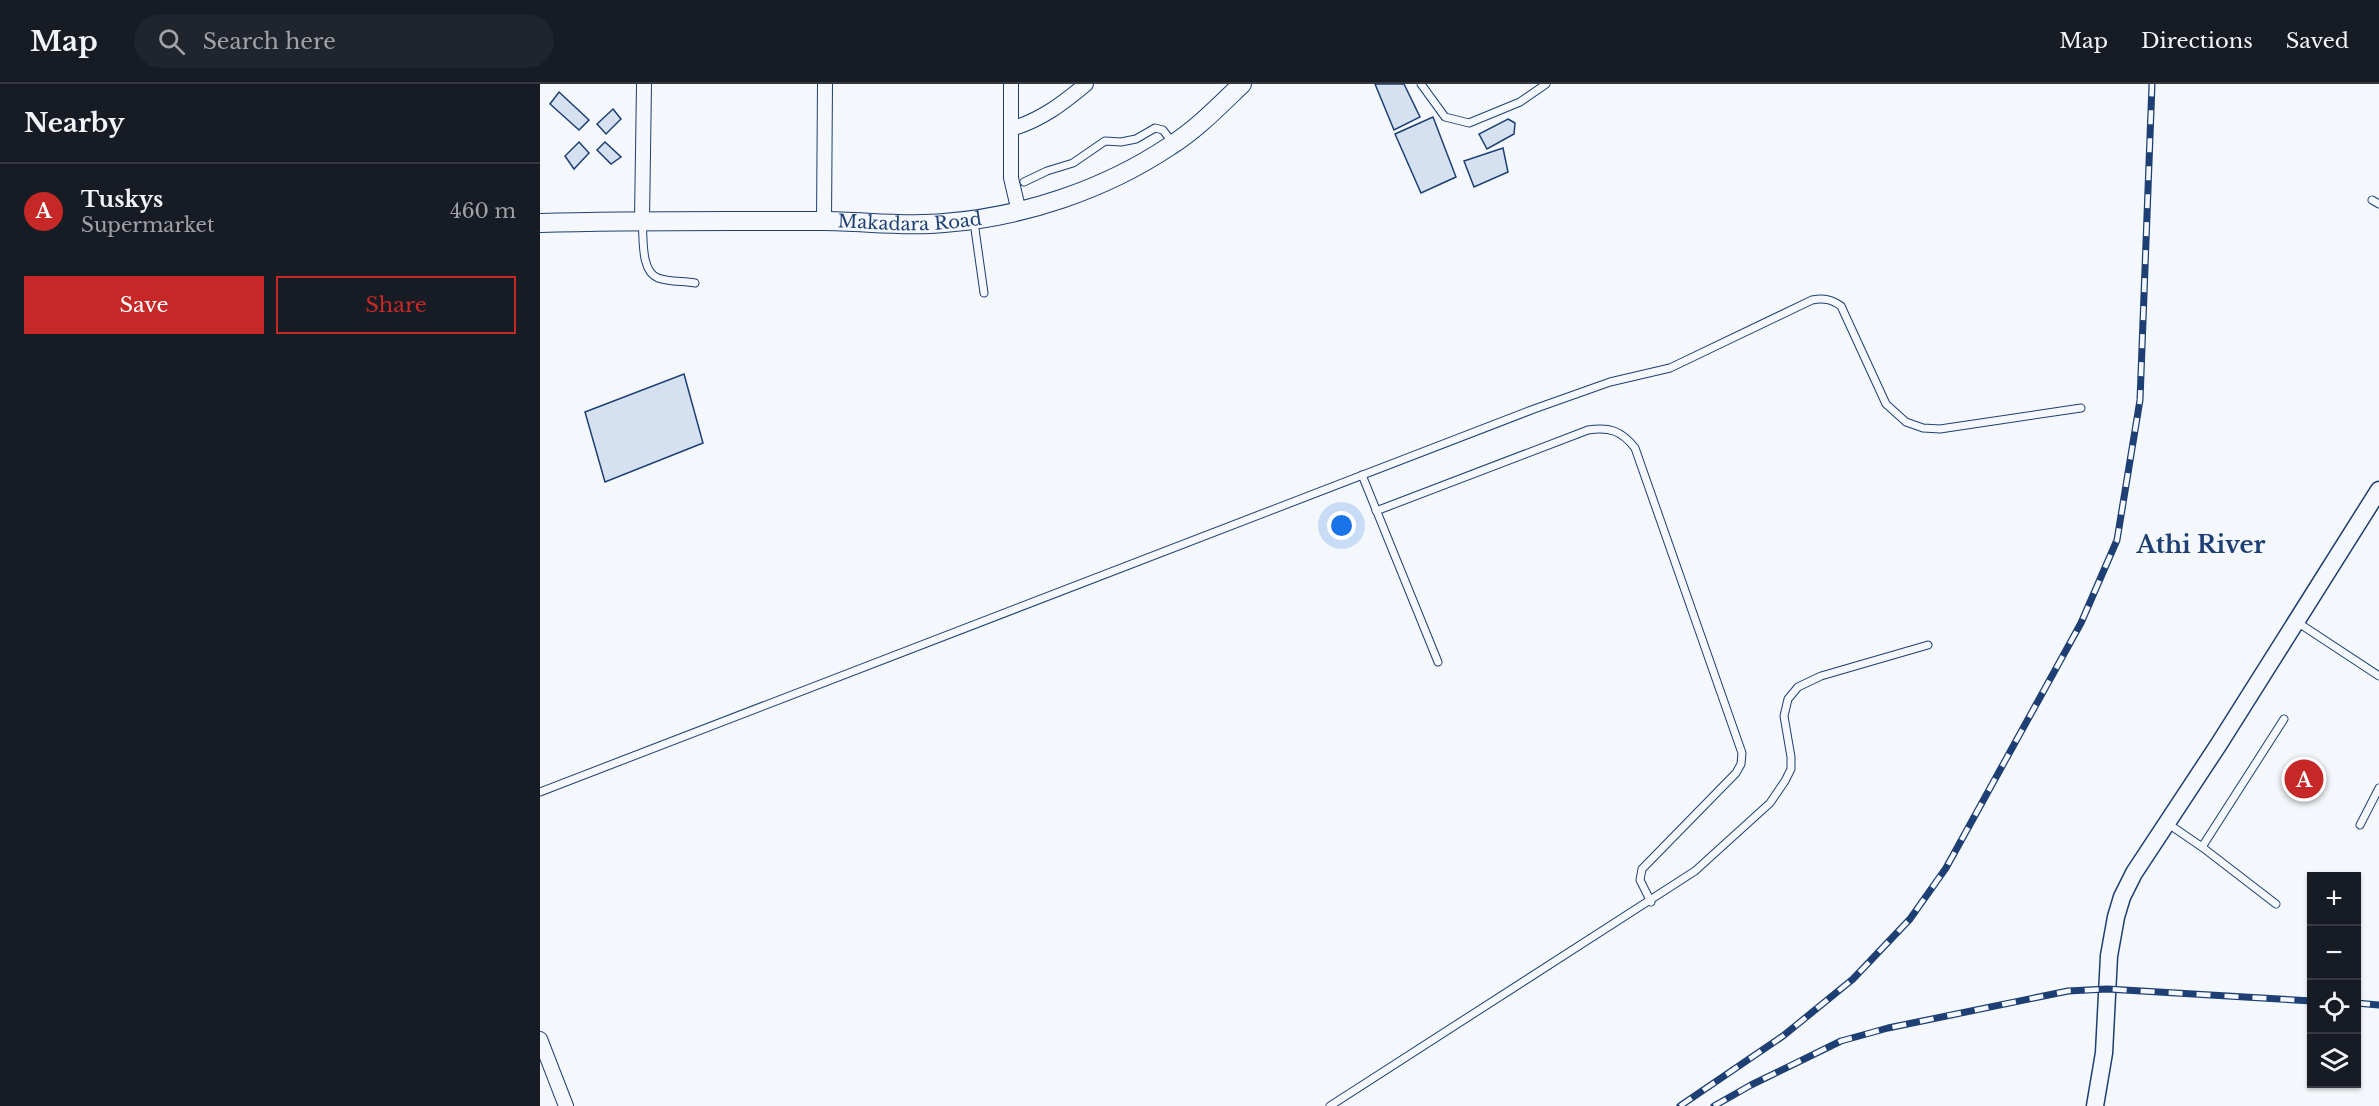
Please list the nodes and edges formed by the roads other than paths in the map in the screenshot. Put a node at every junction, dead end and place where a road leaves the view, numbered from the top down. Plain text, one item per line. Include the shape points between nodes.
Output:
1 (644, 84) edge
2 (825, 84) edge
3 (1011, 84) edge
4 (1086, 84) edge
5 (1242, 84) edge
6 (1421, 84) edge
7 (1546, 84) edge
8 (1011, 129) junction
9 (1173, 144) junction
10 (1024, 182) dead end
11 (1019, 212) junction
12 (974, 219) junction
13 (642, 220) junction
14 (824, 221) junction
15 (540, 223) edge
16 (695, 283) dead end
17 (984, 293) dead end
18 (2081, 408) dead end
19 (1362, 476) junction
20 (2379, 490) edge
21 (1376, 511) junction
22 (2295, 620) junction
23 (1928, 645) dead end
24 (1438, 662) dead end
25 (2379, 676) edge
26 (2284, 719) dead end
27 (2379, 788) edge
28 (540, 792) edge
29 (2167, 823) junction
30 (2360, 825) dead end
31 (2202, 848) junction
32 (1650, 902) junction
33 (2276, 904) dead end
34 (540, 1039) edge
35 (566, 1106) edge
36 (1330, 1106) edge
37 (2095, 1106) edge

1 - 13 street
2 - 14 street
3 - 8 street
4 - 8 street via 1050,113
5 - 9 main road, Makadara Road
6 - 7 lane via 1445,117 1469,123 1520,102
8 - 11 street via 1011,178
9 - 10 lane via 1163,130 1155,128 1136,139 1105,141 1073,163
9 - 11 main road, Makadara Road via 1083,190
11 - 12 main road, Makadara Road
12 - 14 main road, Makadara Road via 896,225
12 - 17 lane
13 - 14 main road, Makadara Road
13 - 15 main road, Makadara Road
13 - 16 lane via 646,267 658,278
18 - 19 lane via 1940,429 1906,422 1886,404 1841,306 1823,298 1670,368 1584,391
19 - 21 lane
19 - 28 lane
20 - 22 street
21 - 24 lane
21 - 32 lane via 1588,430 1617,430 1635,448 1742,753 1736,773 1642,869 1640,880
22 - 25 lane
22 - 29 street
23 - 32 lane via 1821,676 1798,687 1788,699 1784,716 1791,769 1780,789 1770,803 1695,872
26 - 31 lane
27 - 30 lane
29 - 31 lane
29 - 37 street via 2134,873 2116,917 2109,956 2104,1053
31 - 33 lane
32 - 36 lane
34 - 35 street

